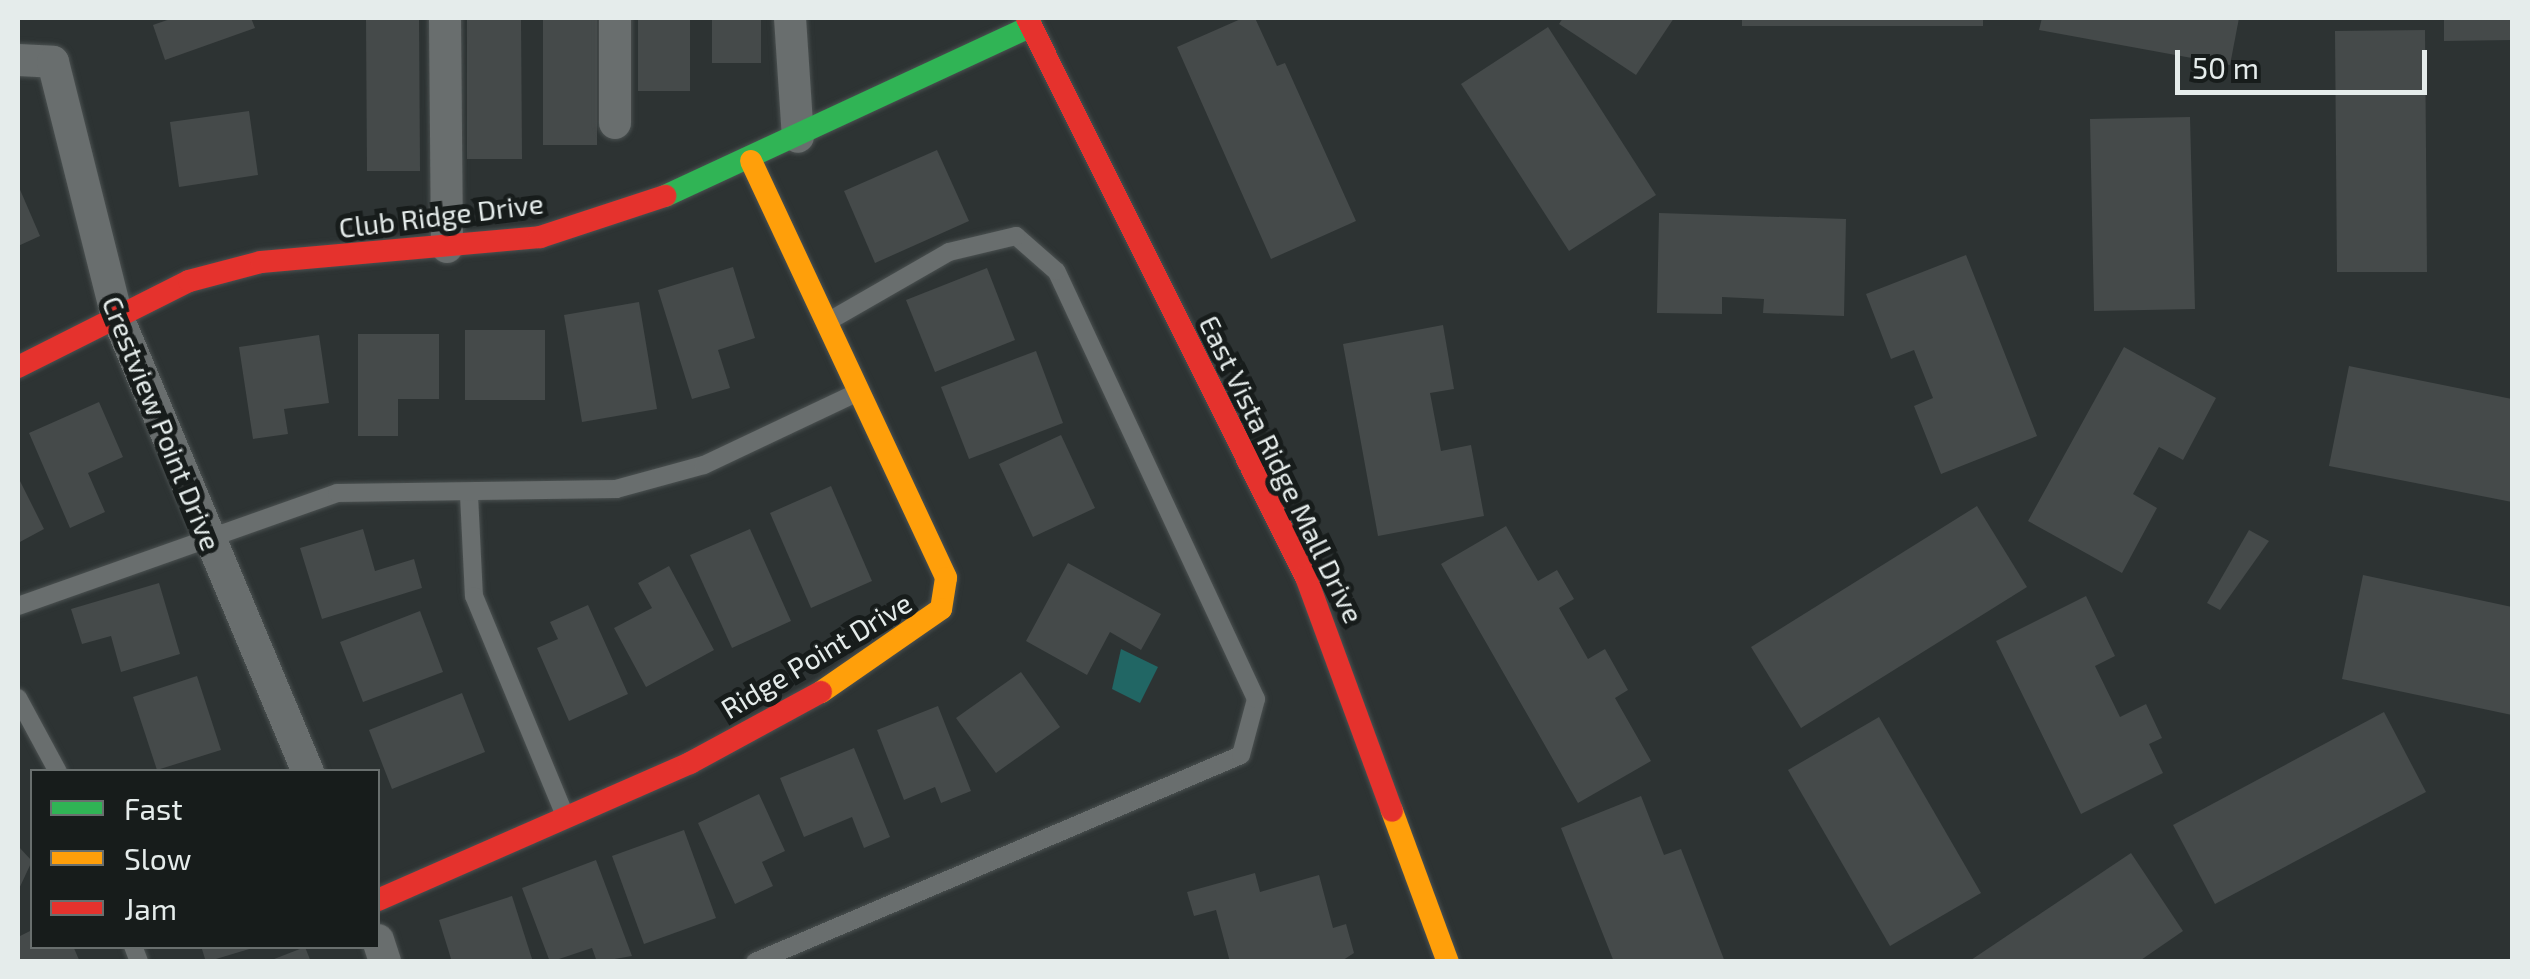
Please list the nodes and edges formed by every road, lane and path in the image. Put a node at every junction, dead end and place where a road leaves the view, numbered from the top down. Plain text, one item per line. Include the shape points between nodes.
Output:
1 (445, 18) edge
2 (615, 18) edge
3 (790, 18) edge
4 (1029, 22) edge
5 (18, 60) edge
6 (615, 123) dead end
7 (798, 137) junction
8 (751, 161) junction
9 (446, 247) junction
10 (116, 314) junction
11 (821, 326) junction
12 (18, 367) edge
13 (854, 394) junction
14 (469, 495) junction
15 (206, 537) junction
16 (18, 606) edge
17 (18, 698) edge
18 (56, 769) edge
19 (307, 769) edge
20 (566, 818) junction
21 (380, 899) edge
22 (755, 962) edge
23 (1448, 962) edge

1 - 9 street
2 - 6 street
3 - 7 street
4 - 7 street, Club Ridge Drive
4 - 23 street, East Vista Ridge Mall Drive via 1306,577
5 - 10 street, Crestview Point Drive via 53,62
7 - 8 street, Club Ridge Drive
8 - 9 street, Club Ridge Drive via 540,237
8 - 11 street, Ridge Point Drive
9 - 10 street, Club Ridge Drive via 261,262
10 - 12 street, Club Ridge Drive
10 - 15 street, Crestview Point Drive
11 - 13 street, Ridge Point Drive
11 - 22 lane via 948,252 1016,236 1056,272 1256,699 1241,755
13 - 14 lane via 704,465 634,484
13 - 20 street, Ridge Point Drive via 946,578 933,622 742,736
14 - 15 lane via 338,493
14 - 20 lane via 474,596
15 - 16 lane
15 - 19 street, Crestview Point Drive
17 - 18 lane
20 - 21 street, Ridge Point Drive

